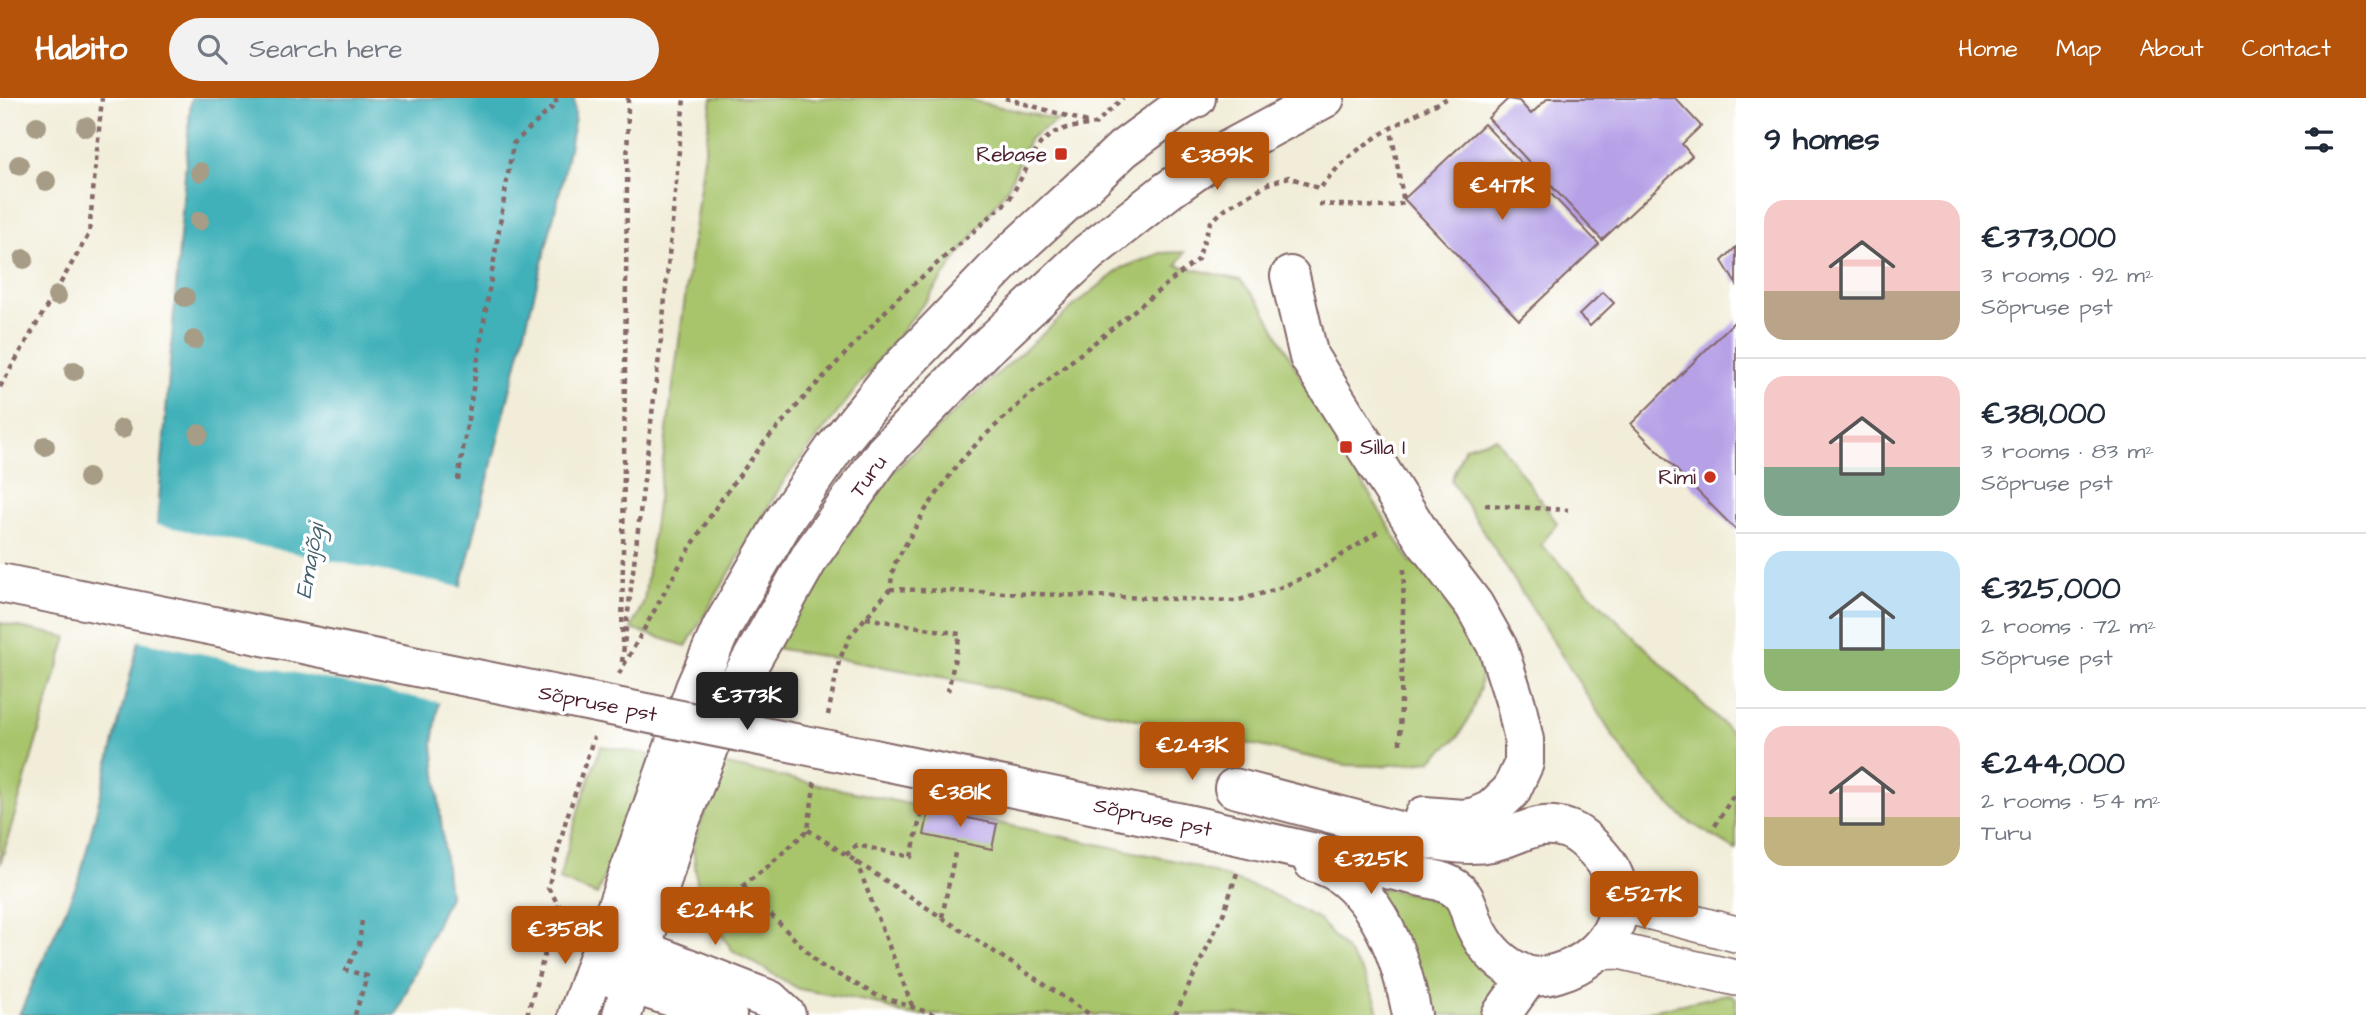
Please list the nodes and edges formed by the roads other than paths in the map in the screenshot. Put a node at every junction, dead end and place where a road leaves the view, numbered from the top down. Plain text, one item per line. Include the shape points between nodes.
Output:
1 (1196, 98) edge
2 (1325, 98) edge
3 (1290, 276) dead end
4 (0, 583) edge
5 (1234, 788) junction
6 (1187, 824) junction
7 (1618, 886) junction
8 (1736, 934) edge
9 (607, 936) junction
10 (1597, 952) junction
11 (595, 972) junction
12 (1529, 976) junction
13 (1736, 978) edge
14 (632, 983) edge
15 (578, 1015) edge
16 (727, 1015) edge
17 (786, 1015) edge
18 (1412, 1015) edge
19 (1501, 1015) edge

1 - 9 main road, Turu via 1123,149 1012,252 891,377 834,449 785,519 722,627 695,688
2 - 14 main road, Turu via 1217,156 1088,253 984,350 884,453 811,555 726,705 677,830
3 - 5 main road via 1309,357 1425,541 1474,605 1498,649 1519,716 1524,763 1503,801 1483,814 1463,819
4 - 6 main road, Sõpruse pst, bridge
5 - 6 main road
5 - 7 main road via 1463,845 1492,842 1531,827 1556,826 1591,844
6 - 12 main road, Sõpruse pst via 1440,881 1461,893 1491,952 1508,967
6 - 18 main road via 1337,872 1375,911 1394,948
7 - 8 street via 1640,909
7 - 10 main road via 1617,919
9 - 11 main road, Turu
9 - 14 main road
10 - 12 main road via 1563,972
10 - 13 street via 1619,951
11 - 14 main road
11 - 15 main road, Turu
12 - 19 main road
14 - 16 main road
14 - 17 main road via 770,1000

